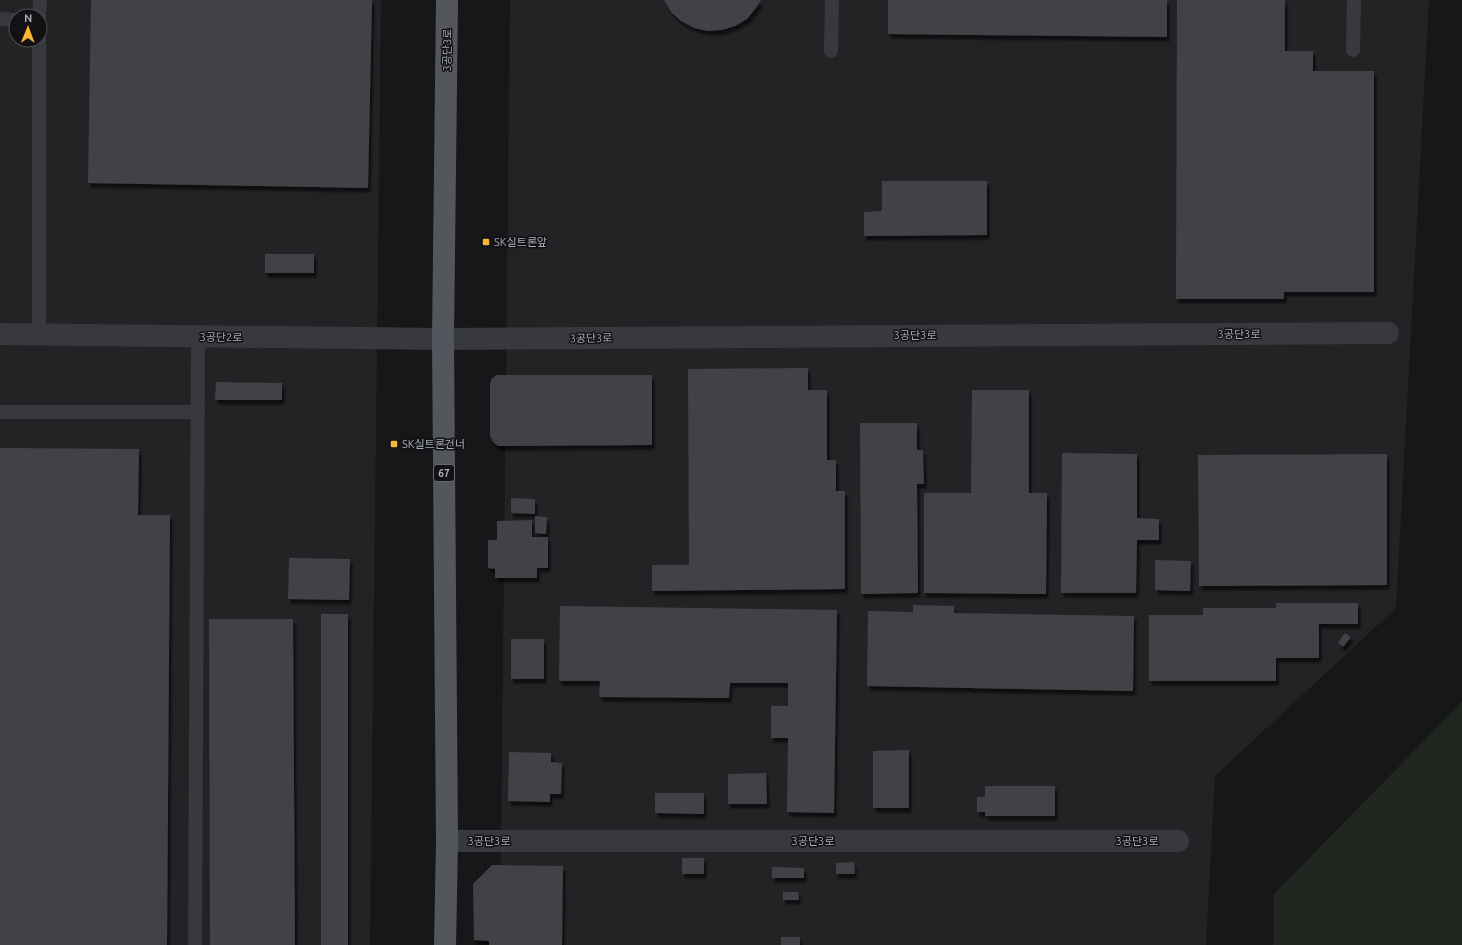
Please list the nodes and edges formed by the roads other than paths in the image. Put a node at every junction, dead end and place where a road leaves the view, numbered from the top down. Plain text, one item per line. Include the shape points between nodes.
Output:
1 (447, 0) edge
2 (832, 0) edge
3 (1354, 0) edge
4 (39, 48) edge
5 (1352, 50) dead end
6 (831, 51) dead end
7 (1388, 333) dead end
8 (0, 334) edge
9 (39, 334) junction
10 (198, 336) junction
11 (442, 339) junction
12 (0, 412) edge
13 (198, 412) junction
14 (447, 841) junction
15 (1178, 841) dead end
16 (195, 945) edge
17 (445, 945) edge

1 - 11 main road, 3공단3로 / 67
2 - 6 lane
3 - 5 lane
4 - 9 lane
7 - 11 street, 3공단3로
8 - 9 street, 3공단2로
9 - 10 street, 3공단2로
10 - 11 street, 3공단2로
10 - 13 lane
11 - 14 main road, 3공단3로 / 67
12 - 13 lane
13 - 16 lane
14 - 15 street, 3공단3로
14 - 17 main road, 3공단3로 / 67

